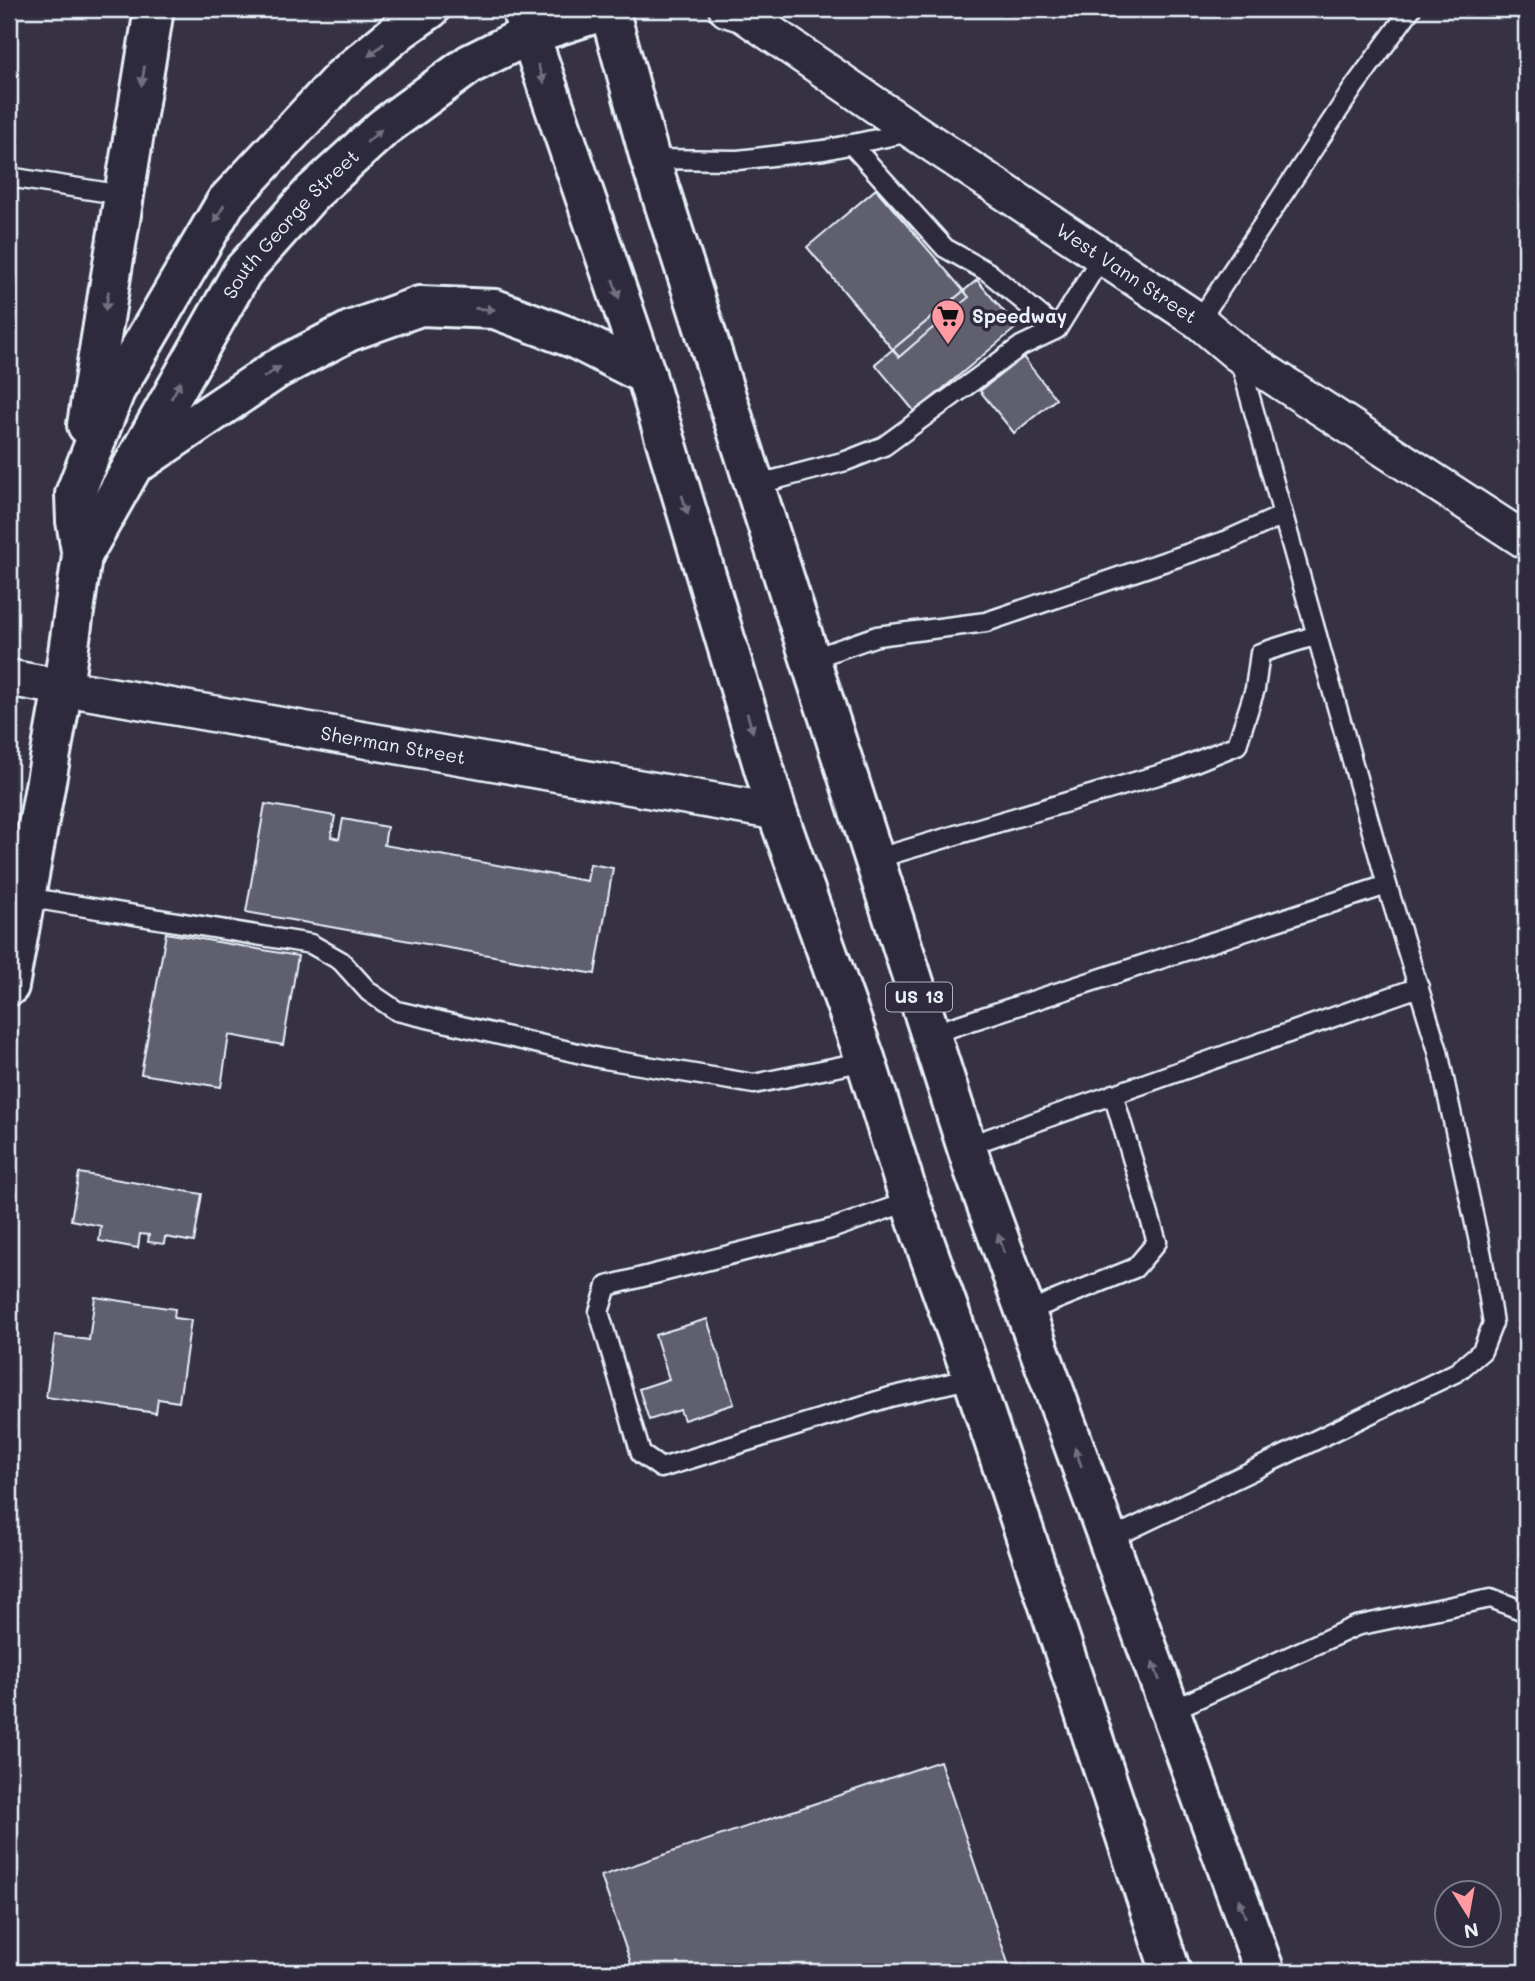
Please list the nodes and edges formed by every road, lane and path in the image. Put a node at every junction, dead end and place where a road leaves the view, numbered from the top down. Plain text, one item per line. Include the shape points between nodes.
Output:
1 (154, 9) edge
2 (430, 9) edge
3 (609, 9) edge
4 (727, 9) edge
5 (1411, 9) edge
6 (524, 22) edge
7 (913, 131) junction
8 (851, 144) junction
9 (650, 159) junction
10 (9, 177) edge
11 (124, 195) junction
12 (1102, 257) junction
13 (1199, 321) junction
14 (1057, 329) junction
15 (1237, 353) junction
16 (646, 375) junction
17 (134, 465) junction
18 (755, 485) junction
19 (75, 494) junction
20 (1283, 515) junction
21 (1526, 541) edge
22 (82, 556) junction
23 (1317, 635) junction
24 (811, 659) junction
25 (9, 678) edge
26 (63, 687) junction
27 (777, 812) junction
28 (875, 859) junction
29 (1387, 886) junction
30 (25, 897) junction
31 (9, 986) edge
32 (1419, 987) junction
33 (931, 1034) junction
34 (866, 1061) junction
35 (1113, 1094) junction
36 (967, 1146) junction
37 (910, 1201) junction
38 (1026, 1312) junction
39 (973, 1378) junction
40 (1108, 1540) junction
41 (1526, 1612) edge
42 (1170, 1711) junction
43 (1171, 1972) edge
44 (1265, 1972) edge

1 -> 11 main road
2 -> 19 main road, South George Street via 342,78 226,202 115,391
3 - 6 main road, South George Street
3 - 9 main road, US 13
4 - 7 street, West Vann Street via 743,14
5 - 13 lane
6 -> 16 main road
17 -> 6 main road, South George Street via 242,272 312,193 384,127
7 - 8 lane
7 - 12 street, West Vann Street
8 - 9 lane via 738,160
8 - 14 lane via 945,248 988,272
9 - 18 main road, US 13
10 - 11 lane
11 -> 19 main road
12 - 13 street, West Vann Street
12 - 14 lane
13 - 15 street, West Vann Street
14 - 18 lane via 1021,346 884,446
15 - 20 lane
15 - 21 street, West Vann Street
17 -> 16 main road via 277,369 350,331 420,306 495,309 575,339
16 -> 27 main road
17 - 22 main road, South George Street
18 - 24 main road, US 13
19 - 22 main road, South George Street
20 - 23 lane
20 - 24 lane via 1228,540 986,622 877,636
22 - 26 main road, South George Street
23 - 28 lane via 1260,653 1255,689 1237,745 1175,770
23 - 29 lane
24 - 28 main road, US 13
25 - 26 street, Sherman Street
26 - 27 street, Sherman Street
26 - 30 main road, South George Street
27 - 34 main road
28 - 33 main road, US 13
29 - 32 lane
29 - 33 lane
30 - 31 main road, South George Street
30 - 34 lane via 311,944 341,961 369,992 397,1010 599,1058 754,1084
32 - 35 lane
32 - 40 lane via 1438,1052 1482,1256 1493,1324 1482,1351 1457,1372
33 - 36 main road, US 13
34 - 37 main road
35 - 36 lane
35 - 38 lane via 1157,1242 1135,1268
38 -> 36 main road, US 13
37 - 39 main road
37 - 39 lane via 831,1229 607,1286 599,1312 641,1454 661,1468 890,1397
40 -> 38 main road, US 13
39 - 43 main road
42 -> 40 main road, US 13
41 - 42 lane via 1490,1598 1356,1626
44 -> 42 main road, US 13

